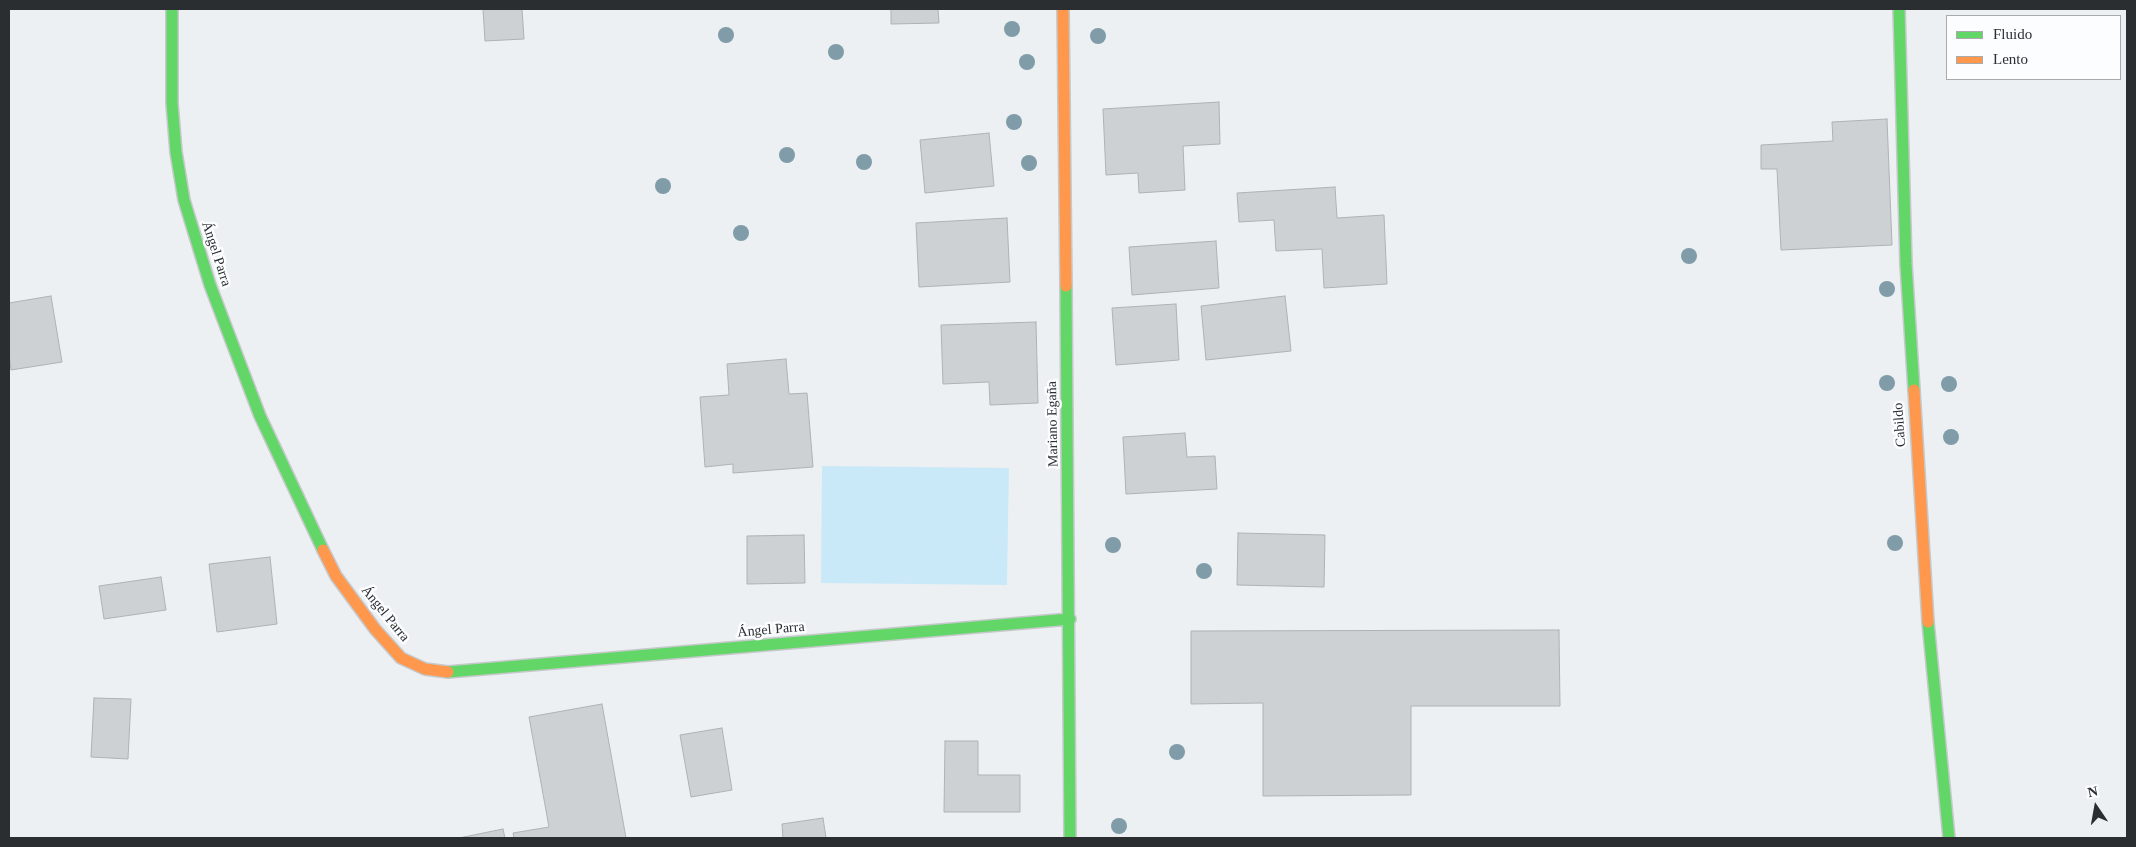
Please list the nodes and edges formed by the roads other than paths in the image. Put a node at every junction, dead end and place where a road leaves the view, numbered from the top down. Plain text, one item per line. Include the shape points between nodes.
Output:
1 (172, 9) edge
2 (1063, 9) edge
3 (1899, 9) edge
4 (1070, 619) junction
5 (1070, 838) edge
6 (1948, 838) edge

1 - 4 street, Ángel Parra via 172,103 176,152 184,200 210,285 296,499 341,583 401,658 425,670 449,672
2 - 4 street, Mariano Egaña
3 - 6 street, Cabildo via 1906,264 1928,623
4 - 5 street, Mariano Egaña

